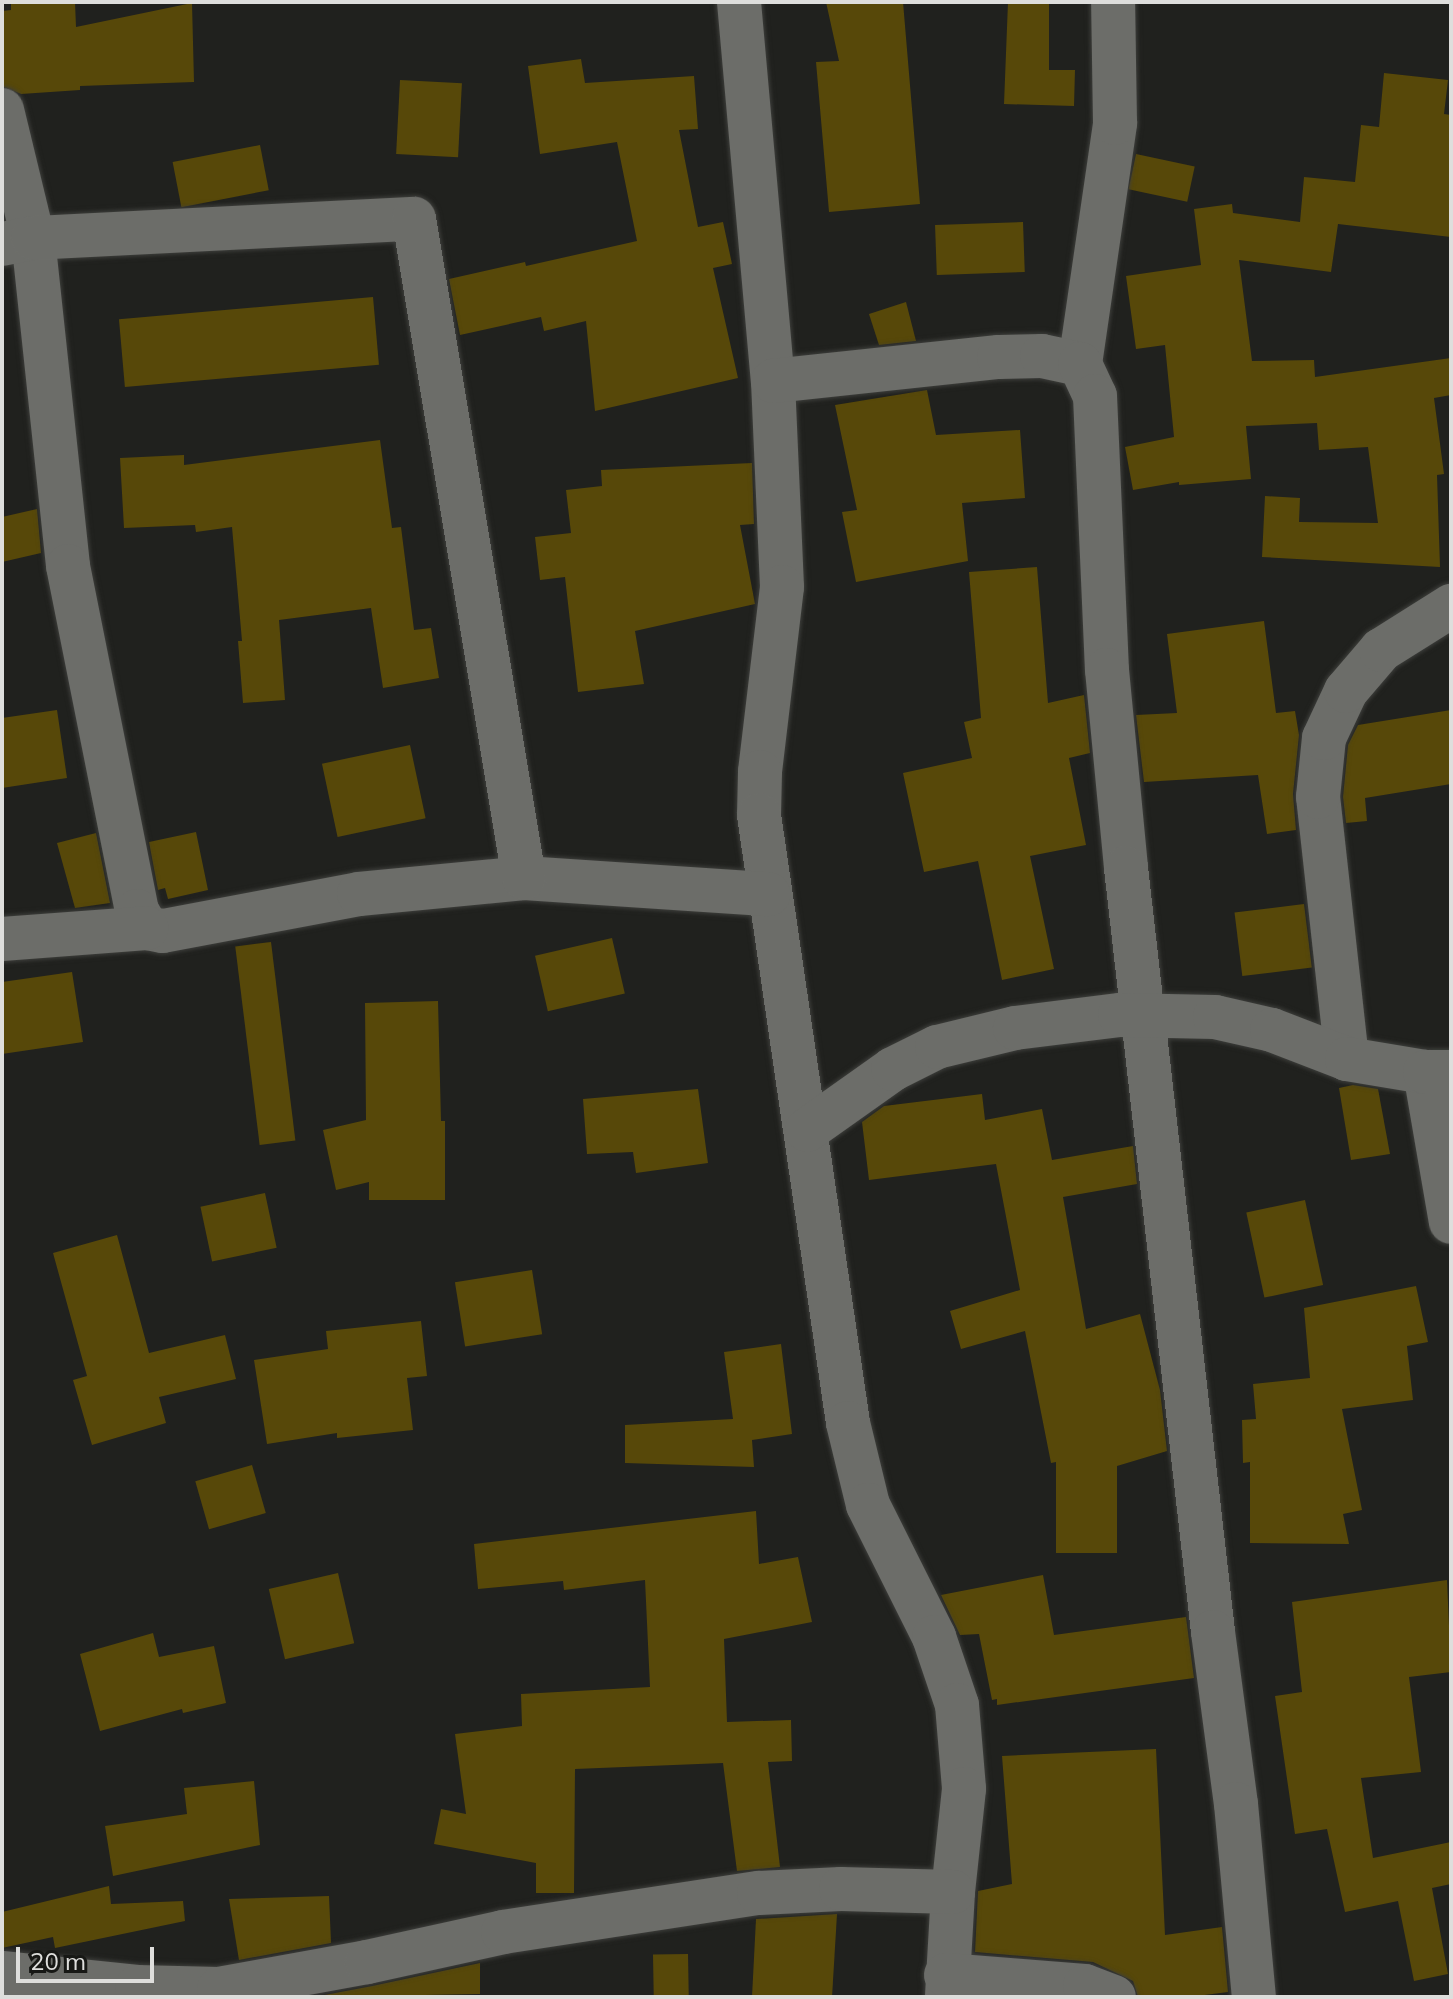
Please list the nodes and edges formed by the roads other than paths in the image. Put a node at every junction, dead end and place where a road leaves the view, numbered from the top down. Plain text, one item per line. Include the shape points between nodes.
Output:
1 (739, 2) edge
2 (1113, 2) edge
3 (2, 110) edge
4 (18, 241) edge
5 (1080, 364) junction
6 (773, 381) junction
7 (1451, 606) edge
8 (524, 878) junction
9 (768, 894) junction
10 (147, 928) junction
11 (2, 939) edge
12 (1142, 1015) junction
13 (1347, 1059) junction
14 (1438, 1072) edge
15 (807, 1130) junction
16 (1451, 1222) edge
17 (953, 1892) junction
18 (2, 1973) edge
19 (946, 1986) edge
20 (1114, 1997) edge
21 (1254, 1997) edge

1 - 6 street
2 - 5 street via 1115,123
3 - 4 street
4 - 8 street via 414,219
4 - 10 street via 68,566 137,911
5 - 6 street via 1042,356 999,357
5 - 12 street via 1095,396 1107,670
6 - 9 street via 782,587 760,772
7 - 13 street via 1381,650 1346,691 1324,738 1318,797
8 - 9 street
8 - 10 street via 359,894 163,931
9 - 15 street
10 - 11 street
12 - 13 street via 1215,1017 1272,1030
12 - 15 street via 1015,1028 937,1047 893,1069
12 - 21 street
13 - 14 street
14 - 16 street
15 - 17 street via 848,1423 868,1505 934,1637 957,1705 964,1789
17 - 18 street via 759,1893 503,1932 219,1989 137,1987
17 - 19 street
19 - 20 street via 1085,1986

